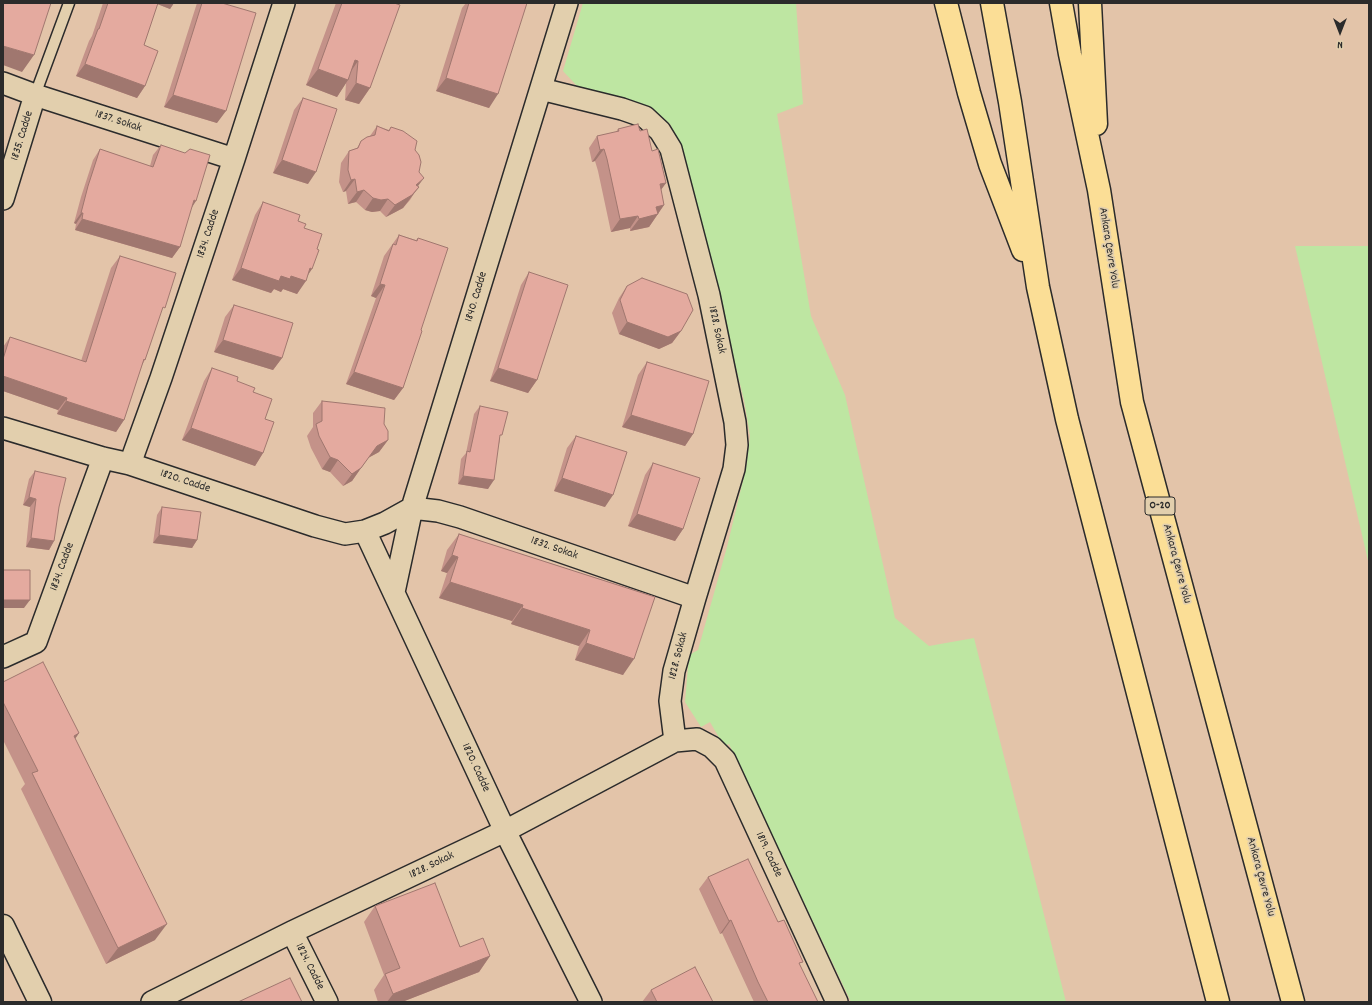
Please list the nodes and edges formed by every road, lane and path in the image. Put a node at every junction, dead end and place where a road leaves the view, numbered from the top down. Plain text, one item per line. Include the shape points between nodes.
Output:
1 (70, 3) edge
2 (284, 3) edge
3 (567, 3) edge
4 (946, 3) edge
5 (992, 3) edge
6 (1061, 3) edge
7 (1090, 3) edge
8 (3, 83) edge
9 (541, 89) junction
10 (35, 95) junction
11 (234, 159) junction
12 (1099, 190) junction
13 (3, 200) edge
14 (1038, 287) junction
15 (3, 428) edge
16 (103, 458) junction
17 (130, 464) junction
18 (412, 508) junction
19 (366, 531) junction
20 (394, 592) junction
21 (695, 598) junction
22 (3, 657) edge
23 (675, 741) junction
24 (505, 831) junction
25 (3, 926) edge
26 (292, 932) junction
27 (40, 1002) edge
28 (152, 1002) edge
29 (327, 1002) edge
30 (591, 1002) edge
31 (837, 1002) edge
32 (1218, 1002) edge
33 (1293, 1002) edge

1 - 10 lane
2 - 11 street, 1834. Cadde
3 - 9 street, 1840. Cadde
4 - 14 highway via 990,164
5 - 14 highway
6 - 12 highway, Ankara Çevre Yolu / O-20
7 - 12 highway
8 - 10 street, 1837. Sokak
9 - 18 street, 1840. Cadde
9 - 21 street, 1828. Sokak via 622,109 645,118 660,130 671,149 709,295 735,422 737,446 734,469
10 - 11 street, 1837. Sokak
10 - 13 street, 1835. Cadde
11 - 17 street, 1834. Cadde
12 - 33 highway, Ankara Çevre Yolu / O-20 via 1132,402
14 - 32 highway via 1067,419
15 - 16 street, 1820. Cadde
16 - 17 street, 1820. Cadde
16 - 22 street, 1834. Cadde via 36,642
17 - 19 street, 1820. Cadde via 315,526 345,534
18 - 19 street, 1820. Cadde
18 - 20 street, 1840. Cadde
18 - 21 street, 1832. Sokak via 460,517
19 - 20 street, 1820. Cadde
20 - 24 street, 1820. Cadde
21 - 23 street, 1828. Sokak via 674,671 670,701
23 - 24 street, 1828. Sokak
23 - 31 street, 1819. Cadde via 697,739 712,747 724,760
24 - 26 street, 1828. Sokak
24 - 30 street, 1820. Cadde
25 - 27 street
26 - 28 street, 1828. Sokak
26 - 29 street, 1824. Cadde

